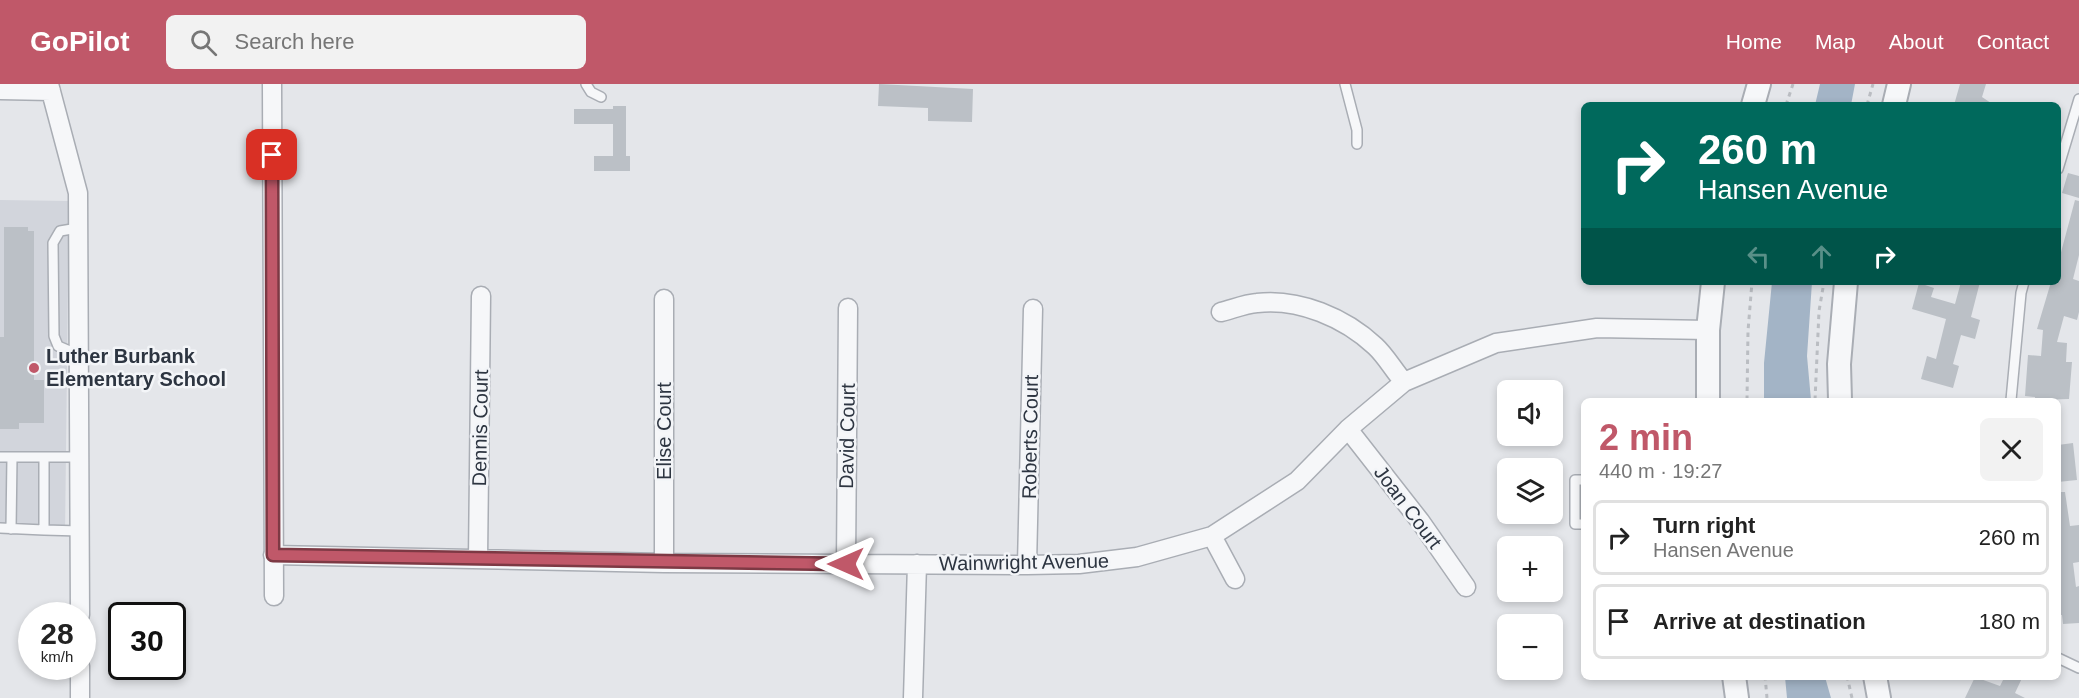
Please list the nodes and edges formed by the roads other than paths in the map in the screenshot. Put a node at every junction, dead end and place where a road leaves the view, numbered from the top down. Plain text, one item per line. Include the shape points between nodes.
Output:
1 (272, 84) edge
2 (586, 84) edge
3 (1345, 84) edge
4 (1759, 84) edge
5 (1899, 84) edge
6 (50, 87) edge
7 (0, 90) edge
8 (601, 97) dead end
9 (2079, 99) edge
10 (1755, 102) edge
11 (1895, 102) edge
12 (1357, 144) dead end
13 (2061, 159) edge
14 (78, 228) junction
15 (1713, 285) edge
16 (1846, 285) edge
17 (2024, 285) edge
18 (481, 296) dead end
19 (664, 298) dead end
20 (848, 308) dead end
21 (1033, 309) dead end
22 (1221, 312) dead end
23 (1708, 330) junction
24 (79, 355) junction
25 (1404, 382) junction
26 (1708, 398) edge
27 (1840, 398) edge
28 (2011, 398) edge
29 (1348, 429) junction
30 (0, 457) edge
31 (12, 457) junction
32 (44, 457) junction
33 (81, 457) junction
34 (1581, 480) edge
35 (1581, 524) edge
36 (0, 528) edge
37 (10, 529) junction
38 (44, 530) junction
39 (80, 531) junction
40 (1212, 536) junction
41 (273, 555) junction
42 (478, 559) junction
43 (664, 563) junction
44 (846, 564) junction
45 (916, 564) junction
46 (1027, 565) junction
47 (1235, 579) dead end
48 (1466, 587) dead end
49 (274, 596) dead end
50 (80, 602) edge
51 (2061, 659) edge
52 (2079, 668) edge
53 (80, 680) edge
54 (1735, 680) edge
55 (80, 698) edge
56 (913, 698) edge
57 (1737, 698) edge

1 - 41 street
2 - 8 lane
3 - 12 lane
4 - 10 street
5 - 11 street
6 - 7 street
6 - 14 street via 78,193
9 - 13 lane
14 - 24 street
14 - 24 lane via 55,235 54,336 58,346
15 - 23 street
16 - 27 street
17 - 28 lane
18 - 42 street, Dennis Court
19 - 43 street, Elise Court
20 - 44 street, David Court
21 - 46 street, Roberts Court
22 - 25 street via 1257,302 1309,309 1333,317 1376,347
23 - 25 street, Wainwright Avenue via 1597,328 1496,343
23 - 26 street
24 - 33 street
25 - 29 street, Wainwright Avenue
29 - 40 street, Wainwright Avenue via 1297,481
29 - 48 street, Joan Court
30 - 31 lane
31 - 32 lane
31 - 37 lane
32 - 33 lane
32 - 38 lane
33 - 39 street
34 - 35 lane via 1575,480 1575,524
36 - 37 lane
37 - 38 lane
38 - 39 lane
39 - 50 street
40 - 46 street, Wainwright Avenue via 1137,557
40 - 47 street
41 - 42 street, Wainwright Avenue
41 - 49 street
42 - 43 street, Wainwright Avenue
43 - 44 street, Wainwright Avenue
44 - 45 street, Wainwright Avenue
45 - 46 street, Wainwright Avenue
45 - 56 street
51 - 52 lane
53 - 55 street
54 - 57 street

